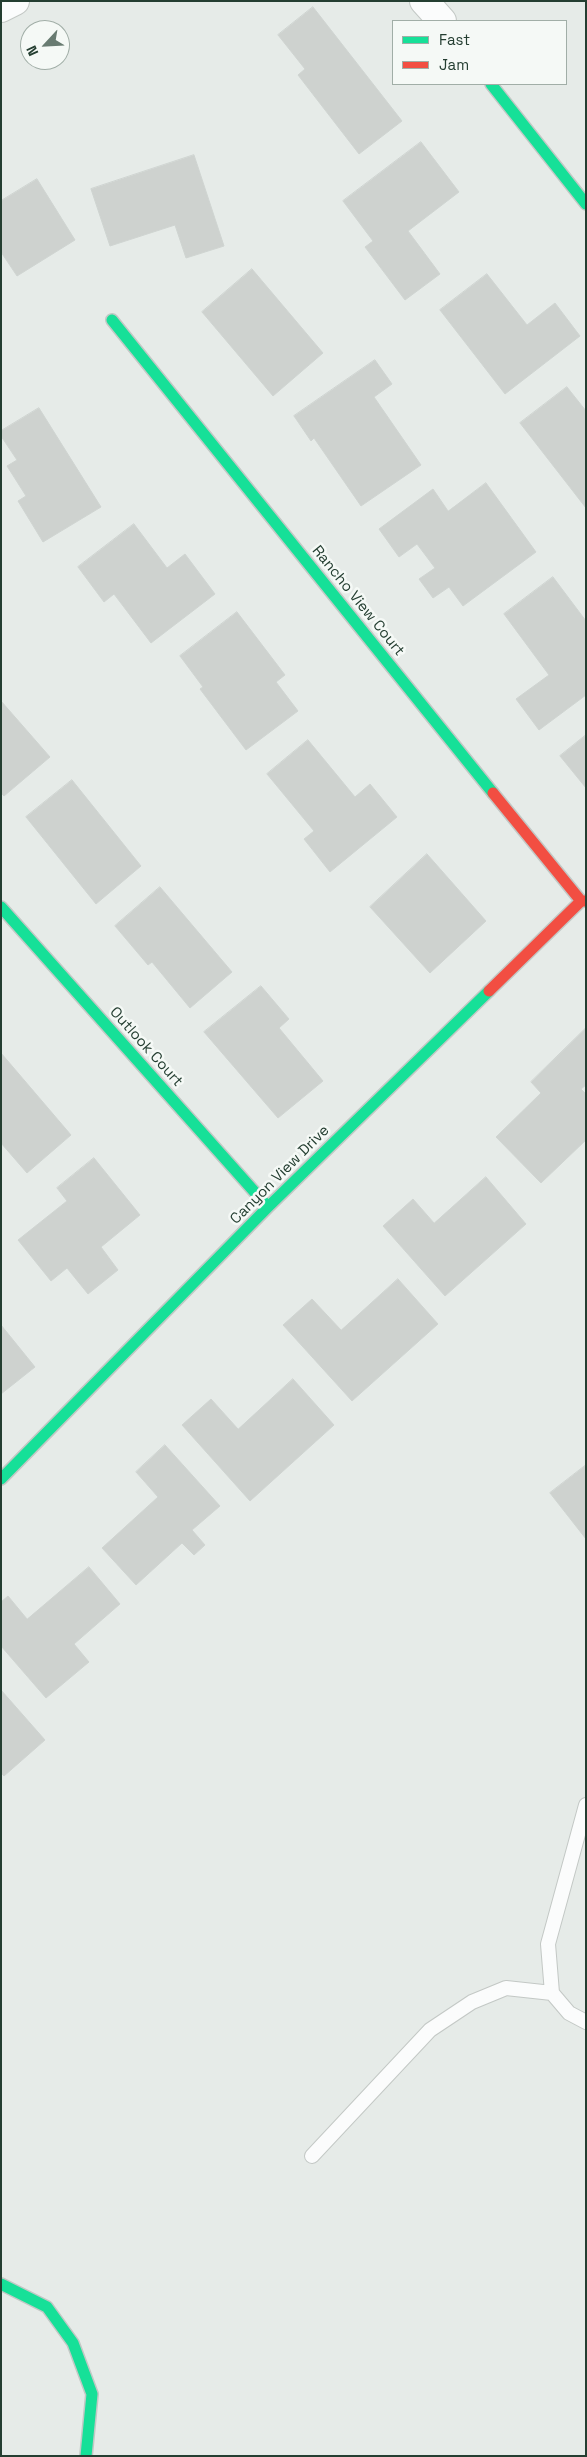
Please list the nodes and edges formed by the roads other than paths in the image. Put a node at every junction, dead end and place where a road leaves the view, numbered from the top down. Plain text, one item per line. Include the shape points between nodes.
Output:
1 (15, 1) edge
2 (424, 1) edge
3 (1, 8) edge
4 (441, 20) edge
5 (492, 85) edge
6 (586, 204) edge
7 (112, 320) dead end
8 (583, 901) edge
9 (1, 907) edge
10 (268, 1207) junction
11 (1, 1479) edge
12 (586, 1805) edge
13 (552, 1994) junction
14 (586, 2022) edge
15 (312, 2156) dead end
16 (1, 2284) edge
17 (86, 2456) edge

1 - 3 street
2 - 4 street
5 - 6 street
7 - 8 street, Rancho View Court
8 - 10 street, Canyon View Drive
9 - 10 street, Outlook Court
10 - 11 street, Canyon View Drive
12 - 13 lane via 548,1944
13 - 14 lane via 569,2013
13 - 15 lane via 506,1988 472,2002 430,2030
16 - 17 street via 47,2307 73,2343 92,2394

